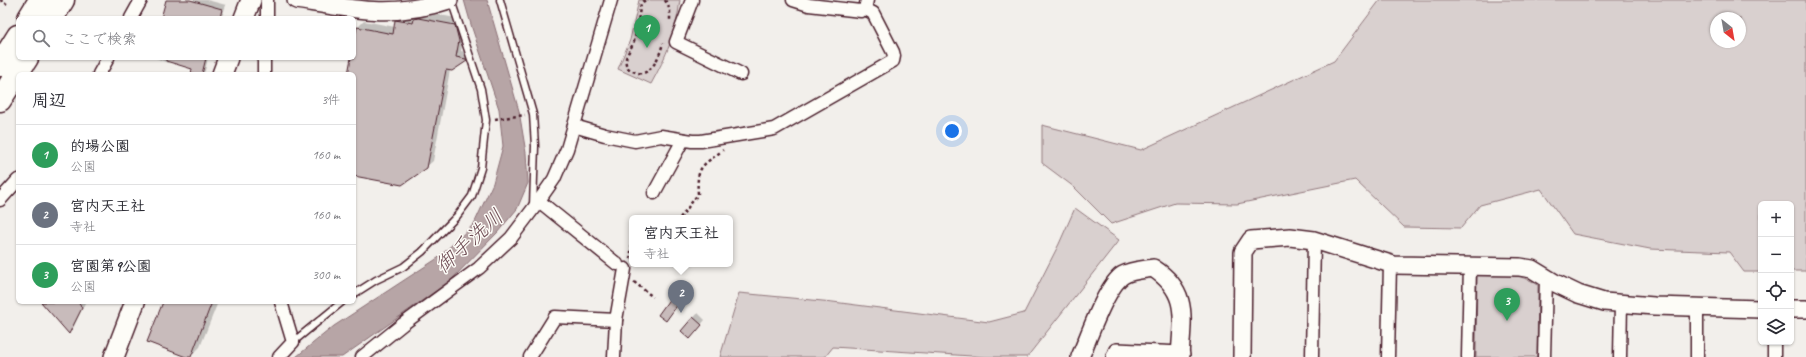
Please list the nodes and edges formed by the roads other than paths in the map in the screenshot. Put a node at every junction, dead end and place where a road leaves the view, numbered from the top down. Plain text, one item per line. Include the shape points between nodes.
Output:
1 (40, 0) edge
2 (63, 0) edge
3 (141, 0) edge
4 (251, 0) edge
5 (266, 0) edge
6 (296, 0) edge
7 (450, 0) edge
8 (500, 0) edge
9 (611, 0) edge
10 (692, 0) edge
11 (797, 1) edge
12 (866, 4) edge
13 (30, 16) edge
14 (53, 16) edge
15 (132, 16) edge
16 (245, 16) edge
17 (267, 16) edge
18 (16, 39) edge
19 (27, 60) edge
20 (107, 60) edge
21 (227, 60) edge
22 (264, 60) edge
23 (0, 65) edge
24 (19, 72) edge
25 (100, 72) edge
26 (223, 72) edge
27 (264, 72) edge
28 (741, 74) dead end
29 (16, 76) edge
30 (0, 100) edge
31 (574, 126) junction
32 (683, 140) junction
33 (16, 182) edge
34 (654, 193) dead end
35 (0, 200) edge
36 (536, 205) junction
37 (1314, 240) junction
38 (1390, 264) junction
39 (1470, 265) junction
40 (1546, 278) junction
41 (356, 293) edge
42 (1621, 303) junction
43 (134, 304) edge
44 (282, 304) edge
45 (340, 304) edge
46 (1697, 308) junction
47 (1758, 309) edge
48 (1794, 309) edge
49 (1806, 309) edge
50 (616, 320) junction
51 (293, 342) junction
52 (1774, 345) edge
53 (1138, 355) edge
54 (1180, 356) edge
55 (114, 357) edge
56 (279, 357) edge
57 (362, 357) edge
58 (530, 357) edge
59 (614, 357) edge
60 (1080, 357) edge
61 (1115, 357) edge
62 (1242, 357) edge
63 (1312, 357) edge
64 (1388, 357) edge
65 (1468, 357) edge
66 (1544, 357) edge
67 (1620, 357) edge
68 (1697, 357) edge
69 (1774, 357) edge

1 - 13 highway
2 - 14 highway
3 - 15 street
4 - 16 main road
5 - 17 street
6 - 7 street via 354,10 393,12
7 - 41 lane via 481,88 486,120 481,168 472,196 457,216 422,252 403,267
8 - 36 lane via 533,114
9 - 31 street
10 - 28 street via 676,42
11 - 12 street via 809,5 861,11
12 - 32 street via 893,52 890,65 774,129 701,141
18 - 23 highway
19 - 24 highway
20 - 25 street
21 - 26 main road
22 - 27 street
29 - 30 highway
31 - 32 street via 636,141 662,136
31 - 36 street via 554,178
32 - 34 street
33 - 35 street
36 - 50 street via 621,266
36 - 57 street via 511,238 479,268
37 - 38 street
37 - 62 street via 1290,237 1251,240 1243,252
37 - 63 street
38 - 39 street
38 - 64 street
39 - 40 street via 1532,269
39 - 65 street
40 - 42 street via 1578,294 1604,302
40 - 66 street
42 - 46 street
42 - 67 street
43 - 55 main road
44 - 51 street
45 - 51 lane
46 - 47 street
46 - 68 street
48 - 49 street
50 - 58 street via 555,318
50 - 59 street
51 - 56 street
52 - 69 street
53 - 54 street
53 - 61 street via 1117,352
54 - 60 street via 1180,298 1174,285 1165,275 1153,268 1122,276 1112,287

